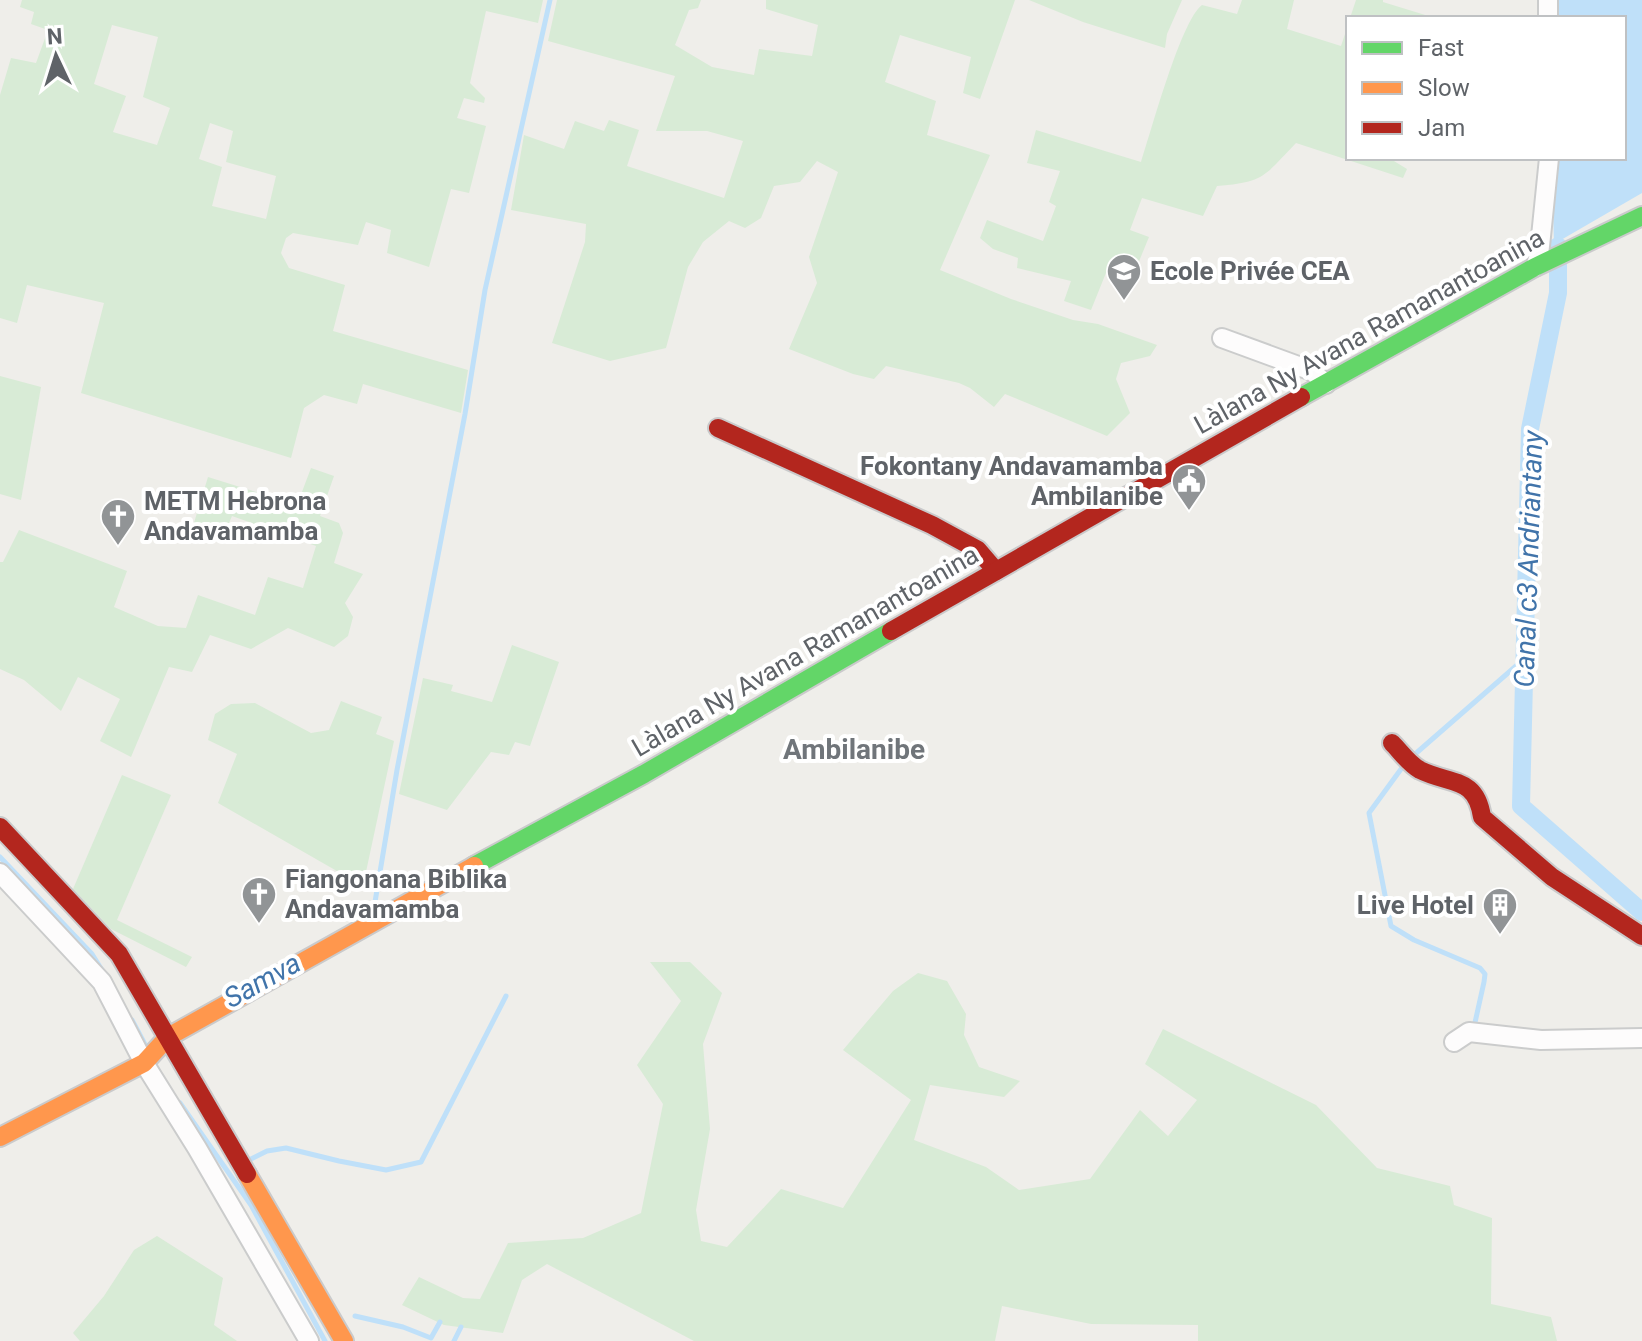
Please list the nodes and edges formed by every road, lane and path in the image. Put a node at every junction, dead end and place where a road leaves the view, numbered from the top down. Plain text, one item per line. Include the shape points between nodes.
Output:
1 (1549, 160) edge
2 (1642, 216) edge
3 (1535, 267) junction
4 (1222, 338) dead end
5 (1326, 384) junction
6 (718, 428) dead end
7 (996, 571) junction
8 (1402, 753) dead end
9 (0, 827) edge
10 (0, 873) edge
11 (1642, 936) edge
12 (168, 1037) junction
13 (1642, 1038) edge
14 (1454, 1042) dead end
15 (144, 1063) junction
16 (0, 1137) edge
17 (309, 1341) edge
18 (344, 1341) edge

1 - 3 street
2 - 3 street, Làlana Ny Avana Ramanantoanina
3 - 5 street, Làlana Ny Avana Ramanantoanina
4 - 5 street via 1312,371
5 - 7 street, Làlana Ny Avana Ramanantoanina
6 - 7 street via 932,525 978,550
7 - 12 street, Làlana Ny Avana Ramanantoanina via 655,769
8 - 11 street via 1417,768 1471,787 1482,803 1482,817 1552,877
9 - 12 street via 119,954
10 - 15 street via 102,982
12 - 15 street, Làlana Ny Avana Ramanantoanina
12 - 18 street
13 - 14 street via 1541,1040 1469,1032
15 - 16 street, Làlana Ny Avana Ramanantoanina
15 - 17 street

